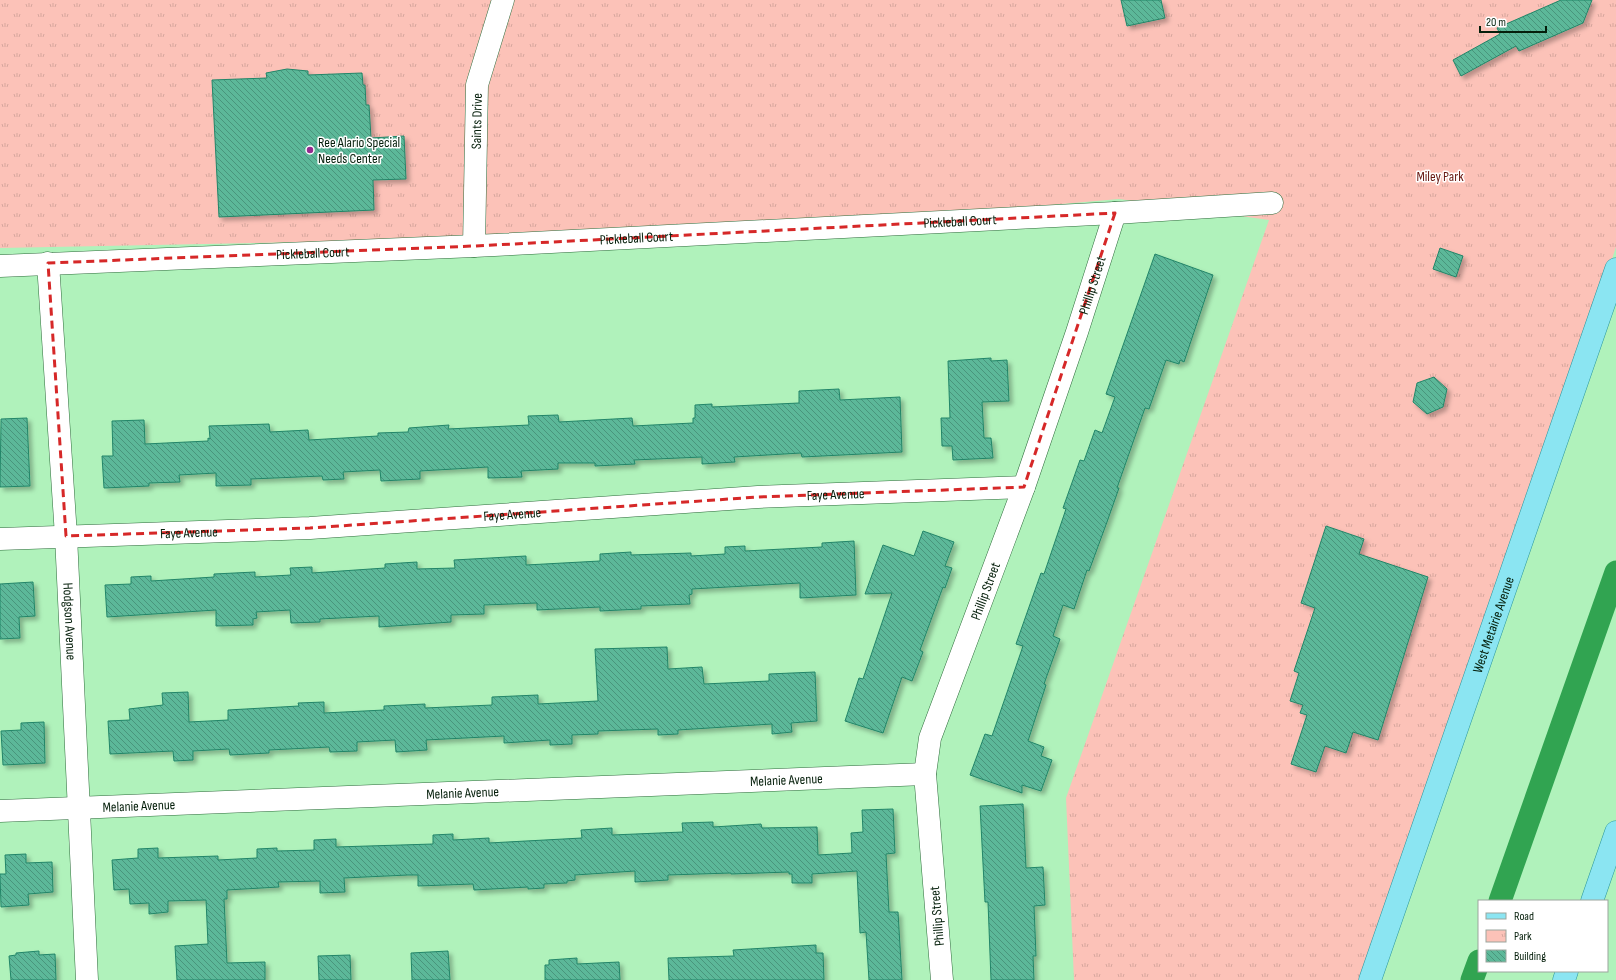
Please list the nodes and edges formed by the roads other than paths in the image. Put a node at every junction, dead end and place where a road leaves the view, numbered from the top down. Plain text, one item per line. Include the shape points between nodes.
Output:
1 (503, 0) edge
2 (1272, 203) dead end
3 (1115, 213) junction
4 (474, 246) junction
5 (48, 263) junction
6 (0, 266) edge
7 (1616, 269) edge
8 (1024, 487) junction
9 (66, 536) junction
10 (0, 539) edge
11 (925, 774) junction
12 (79, 808) junction
13 (0, 811) edge
14 (1616, 832) edge
15 (1592, 900) edge
16 (87, 980) edge
17 (942, 980) edge
18 (1370, 980) edge

1 - 4 street, Saints Drive via 477,85
2 - 3 street, Pickleball Court
3 - 4 street, Pickleball Court
3 - 8 street, Phillip Street
4 - 5 street, Pickleball Court
5 - 6 street, Pickleball Court
5 - 9 street, Hodgson Avenue
7 - 18 main road, West Metairie Avenue
8 - 9 street, Faye Avenue via 758,497 310,528
8 - 11 street, Phillip Street via 930,738
9 - 10 street, Faye Avenue
9 - 12 street, Hodgson Avenue
11 - 12 street, Melanie Avenue
11 - 17 street, Phillip Street
12 - 13 street, Melanie Avenue
12 - 16 street, Hodgson Avenue
14 - 15 main road

